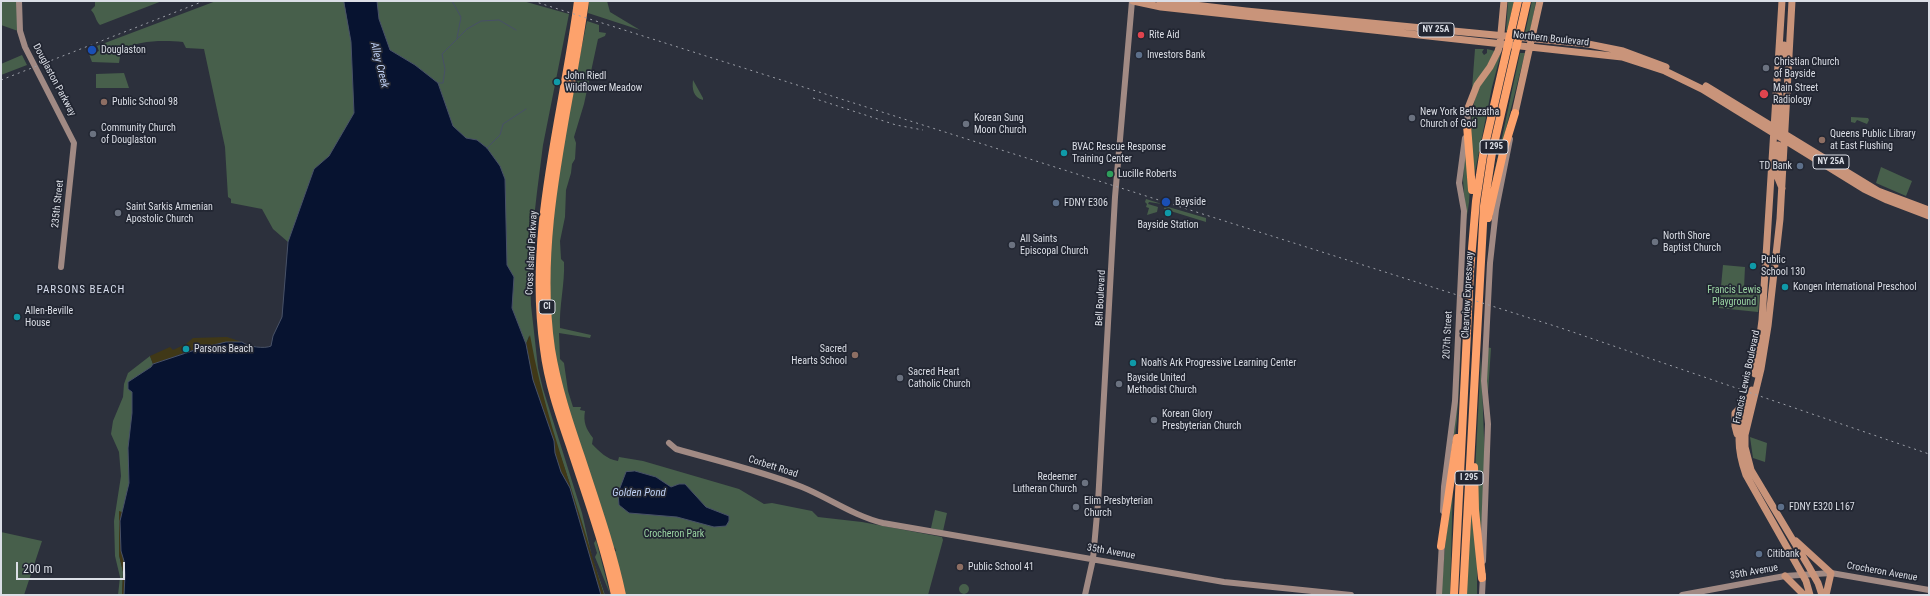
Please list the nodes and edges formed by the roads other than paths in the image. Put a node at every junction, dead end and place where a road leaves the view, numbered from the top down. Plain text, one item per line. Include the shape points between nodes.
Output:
1 (19, 1) edge
2 (577, 1) edge
3 (586, 1) edge
4 (1133, 1) edge
5 (1160, 1) edge
6 (1504, 1) edge
7 (1518, 1) edge
8 (1527, 1) edge
9 (1540, 1) edge
10 (1782, 1) edge
11 (1792, 1) edge
12 (1781, 19) junction
13 (1503, 40) junction
14 (1529, 43) junction
15 (1623, 54) junction
16 (1786, 105) junction
17 (1468, 108) joint
18 (1515, 113) junction
19 (1467, 125) junction
20 (1779, 133) junction
21 (74, 143) joint
22 (1929, 210) edge
23 (1929, 216) edge
24 (61, 267) dead end
25 (1470, 272) junction
26 (1478, 296) junction
27 (1475, 361) junction
28 (1466, 370) junction
29 (669, 443) dead end
30 (868, 519) joint
31 (1788, 534) junction
32 (1442, 546) junction
33 (1093, 559) junction
34 (1831, 573) junction
35 (1813, 574) junction
36 (1803, 575) junction
37 (1785, 576) junction
38 (1482, 578) junction
39 (1929, 590) edge
40 (615, 595) edge
41 (622, 595) edge
42 (1085, 595) edge
43 (1351, 595) edge
44 (1440, 595) edge
45 (1454, 595) edge
46 (1463, 595) edge
47 (1482, 595) edge
48 (1682, 595) edge
49 (1804, 595) edge
50 (1810, 595) edge
51 (1822, 595) edge
52 (1826, 595) edge

1 - 21 street, Douglaston Parkway via 20,31 30,57
2 - 40 highway, Cross Island Parkway / CI via 542,220 539,272 541,324 545,357 556,404 599,534
3 - 41 highway, Cross Island Parkway / CI via 551,205 546,270 547,310 551,350 563,402 603,524
4 - 13 main road, Northern Boulevard via 1161,7
4 - 33 street, Bell Boulevard via 1116,189 1105,408
5 - 13 main road, Northern Boulevard / NY 25A
6 - 13 main road
7 - 25 highway, Clearview Expressway / I 295 via 1479,176
8 - 26 highway, Clearview Expressway / I 295 via 1487,180
9 - 14 main road
10 - 12 main road, Francis Lewis Boulevard
11 - 16 main road, Francis Lewis Boulevard
12 - 16 main road via 1784,41 1781,78
12 - 20 main road, Francis Lewis Boulevard via 1777,89
13 - 14 main road, Northern Boulevard / NY 25A
13 - 17 main road via 1495,59 1477,85
14 - 15 main road, Northern Boulevard
14 - 15 main road, Northern Boulevard / NY 25A via 1588,44
14 - 18 main road
15 - 20 main road, Northern Boulevard / NY 25A via 1702,89
15 - 20 main road, Northern Boulevard / NY 25A via 1669,68 1699,82
16 - 20 main road, Francis Lewis Boulevard
17 - 19 street
18 - 26 highway via 1491,198
18 - 38 street via 1496,210 1490,263 1484,381 1488,424
19 - 25 highway via 1473,180
19 - 32 street, 207th Street via 1459,183 1464,211 1455,394 1444,487
20 - 22 main road, Northern Boulevard / NY 25A via 1878,190
20 - 23 main road, Northern Boulevard / NY 25A via 1864,189
20 - 31 main road, Francis Lewis Boulevard via 1782,190 1768,326 1761,369 1745,435 1745,447 1751,470
20 - 36 main road, Francis Lewis Boulevard via 1757,367 1738,437 1746,475
21 - 24 street, 235th Street
25 - 28 highway, Clearview Expressway / I 295
26 - 27 highway, Clearview Expressway / I 295
27 - 38 highway via 1475,510
27 - 46 highway, Clearview Expressway / I 295
28 - 32 highway
28 - 45 highway, Clearview Expressway / I 295
29 - 30 street, Corbett Road via 676,449 796,485
30 - 33 street, 35th Avenue via 952,536
31 - 34 main road
31 - 35 main road, Francis Lewis Boulevard
32 - 44 street, 207th Street
33 - 42 street, Bell Boulevard
33 - 43 street, 35th Avenue via 1224,582
34 - 35 street, 35th Avenue
34 - 39 street, Crocheron Avenue
34 - 52 main road
35 - 36 street, 35th Avenue
35 - 51 main road, Francis Lewis Boulevard
36 - 37 street, 35th Avenue
36 - 50 main road, Francis Lewis Boulevard
37 - 48 street, 35th Avenue
37 - 49 main road
38 - 47 street

